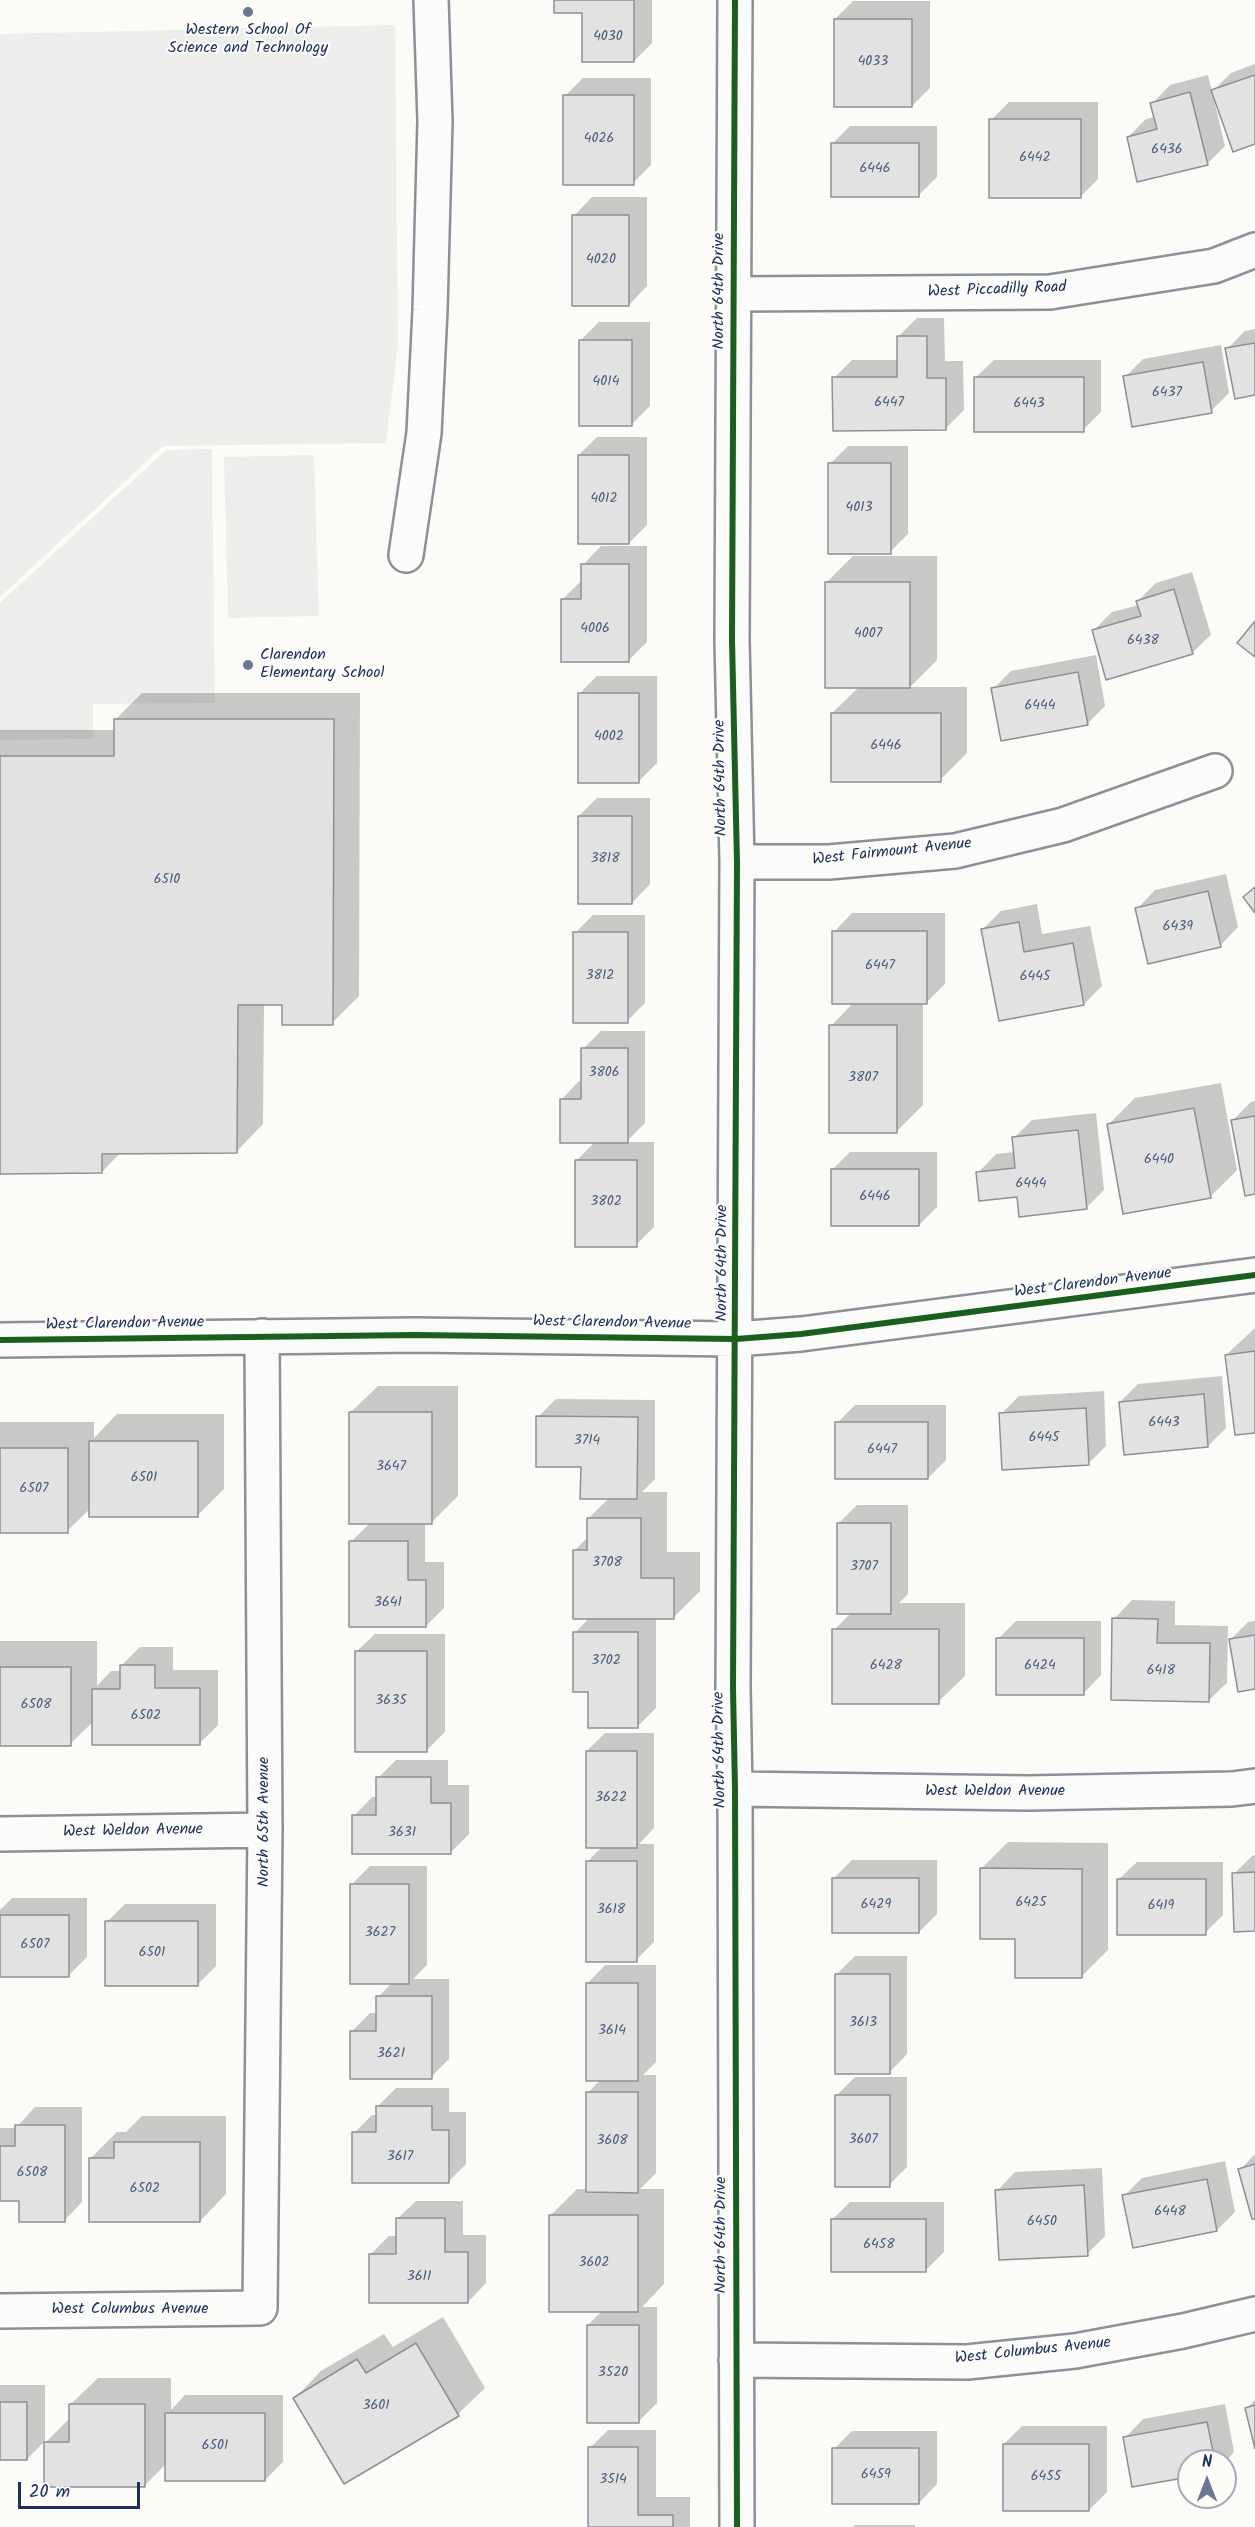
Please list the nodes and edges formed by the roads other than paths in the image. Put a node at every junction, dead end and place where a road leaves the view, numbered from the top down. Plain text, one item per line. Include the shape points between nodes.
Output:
1 (431, 0) edge
2 (735, 0) edge
3 (1255, 250) edge
4 (734, 294) junction
5 (406, 555) dead end
6 (1215, 771) dead end
7 (737, 862) junction
8 (1255, 1275) edge
9 (262, 1336) junction
10 (736, 1339) junction
11 (0, 1340) edge
12 (1255, 1786) edge
13 (735, 1790) junction
14 (265, 1830) junction
15 (0, 1834) edge
16 (260, 2308) joint
17 (0, 2311) edge
18 (1255, 2314) edge
19 (736, 2360) junction
20 (737, 2527) edge

1 - 5 street via 435,121 424,433
2 - 4 street, North 64th Drive
3 - 4 street, West Piccadilly Road via 1214,266 1050,292
4 - 7 street, North 64th Drive via 732,640
6 - 7 street, West Fairmount Avenue via 1063,825 955,850 829,862
7 - 10 street, North 64th Drive
8 - 10 street, West Clarendon Avenue
9 - 10 street, West Clarendon Avenue
9 - 11 street, West Clarendon Avenue
9 - 14 street, North 65th Avenue
10 - 13 street, North 64th Drive
12 - 13 street, West Weldon Avenue via 1028,1793
13 - 19 street, North 64th Drive
14 - 15 street, West Weldon Avenue
14 - 16 street, North 65th Avenue
16 - 17 street, West Columbus Avenue
18 - 19 street, West Columbus Avenue via 1075,2351 967,2362
19 - 20 street, North 64th Drive

